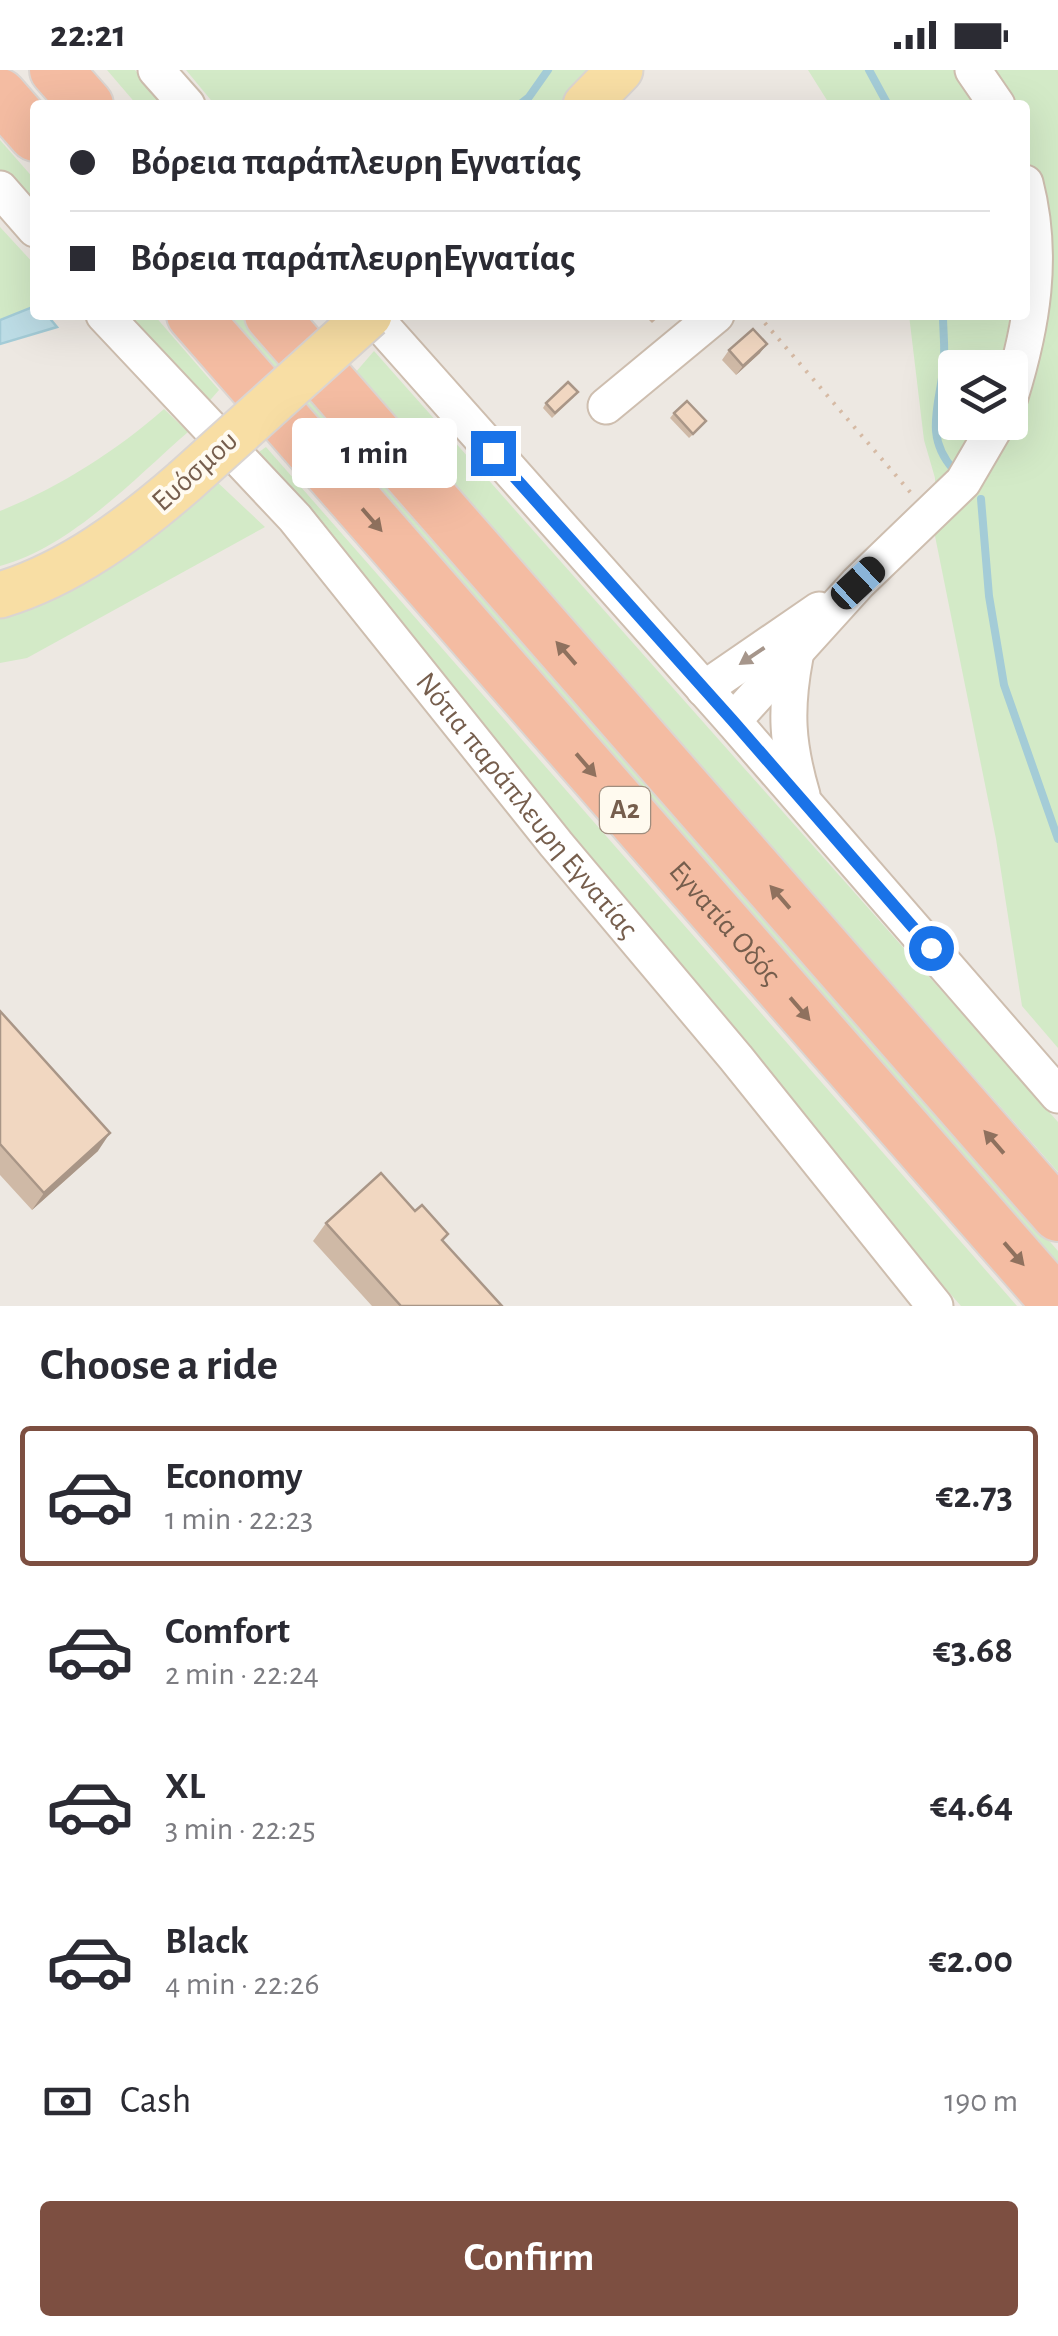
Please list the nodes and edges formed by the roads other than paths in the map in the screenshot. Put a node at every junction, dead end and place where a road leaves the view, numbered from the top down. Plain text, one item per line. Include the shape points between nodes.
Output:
1 (56, 70) edge
2 (156, 70) edge
3 (620, 70) edge
4 (973, 70) edge
5 (0, 95) edge
6 (83, 100) edge
7 (183, 100) edge
8 (591, 100) edge
9 (994, 100) edge
10 (30, 129) edge
11 (0, 189) edge
12 (1030, 214) edge
13 (0, 219) edge
14 (30, 223) edge
15 (30, 246) edge
16 (1030, 312) edge
17 (109, 320) edge
18 (196, 320) edge
19 (275, 320) edge
20 (364, 320) edge
21 (374, 320) edge
22 (710, 320) edge
23 (1029, 320) edge
24 (1024, 350) edge
25 (606, 406) dead end
26 (988, 440) edge
27 (858, 583) junction
28 (0, 594) edge
29 (795, 656) junction
30 (704, 689) junction
31 (733, 721) junction
32 (804, 801) junction
33 (1058, 1095) edge
34 (1058, 1215) edge
35 (1058, 1304) edge
36 (931, 1305) edge

1 - 6 highway
2 - 7 street
3 - 8 main road
4 - 9 street
5 - 10 highway
11 - 14 street
12 - 16 street via 1036,252
13 - 15 street
17 - 36 street, Νότια παράπλευρη Εγνατίας via 318,545
18 -> 35 highway, Εγνατία Οδός / Α2
34 -> 19 highway, Εγνατία Οδός / Α2
20 - 28 main road, Ευόσμου, bridge via 144,517 83,558
21 - 30 street
22 - 25 street
23 - 24 street
26 - 27 street via 964,482
27 - 29 street
27 -> 30 street
29 - 31 street
29 - 32 street via 787,733
30 - 31 street
31 - 32 street
32 - 33 street

